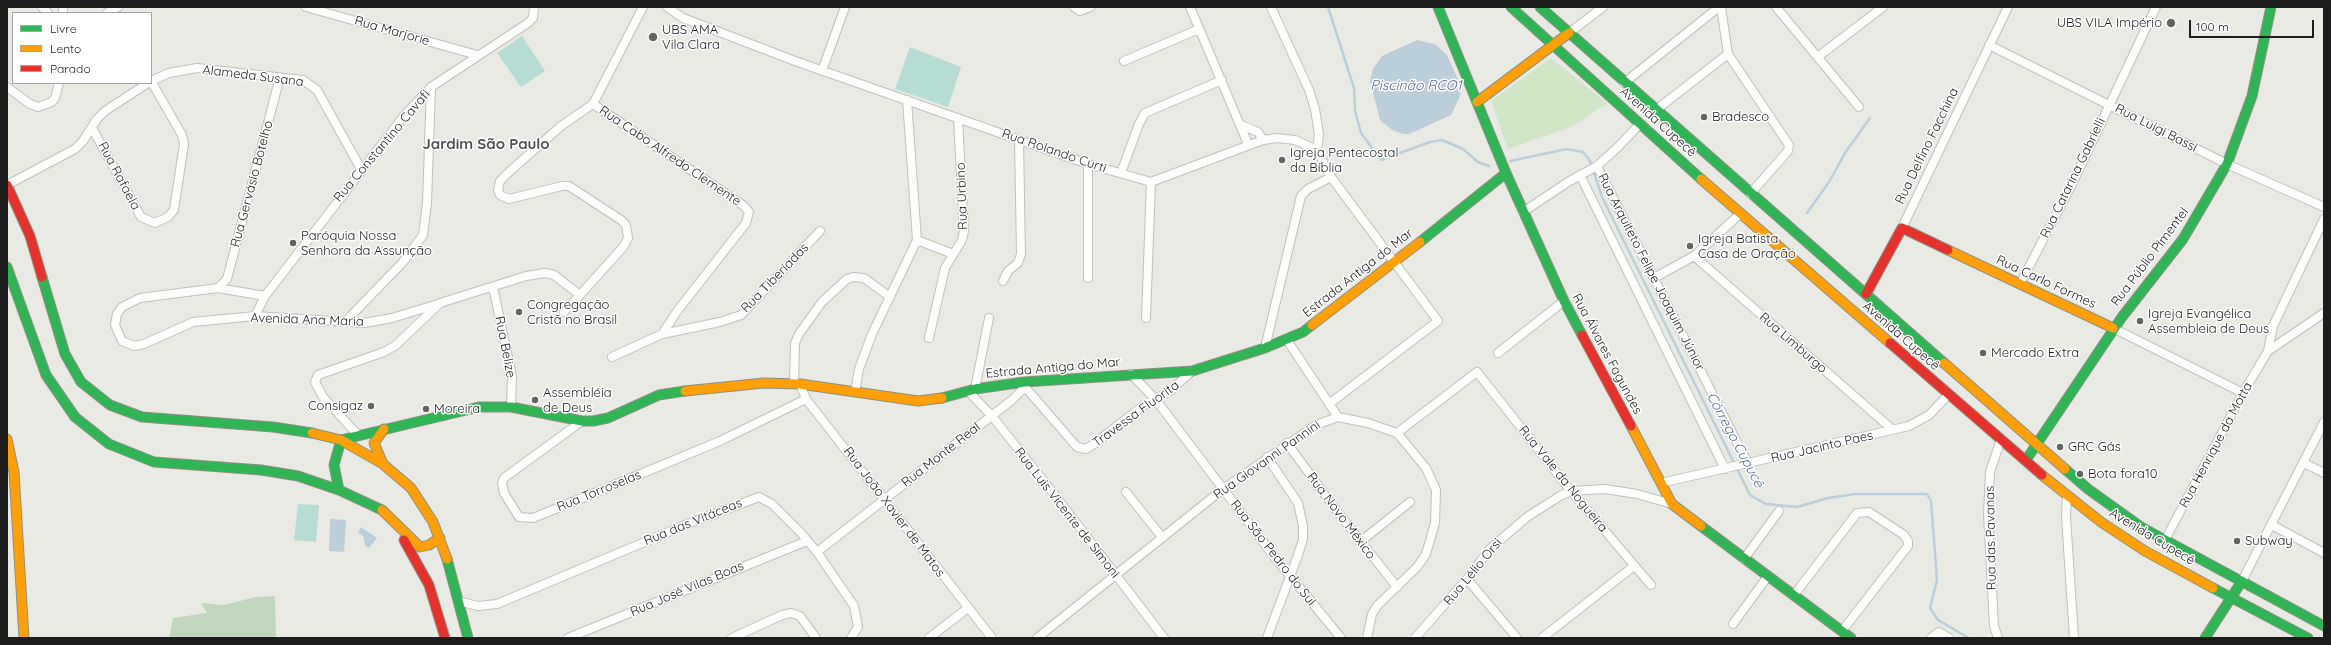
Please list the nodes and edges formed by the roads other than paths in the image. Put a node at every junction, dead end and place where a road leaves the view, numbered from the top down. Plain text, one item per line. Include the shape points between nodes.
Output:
1 (118, 7) edge
2 (306, 7) edge
3 (534, 7) edge
4 (643, 7) edge
5 (667, 7) edge
6 (845, 7) edge
7 (1074, 7) edge
8 (1090, 7) edge
9 (1190, 7) edge
10 (1271, 7) edge
11 (1438, 7) edge
12 (1511, 7) edge
13 (1540, 7) edge
14 (1603, 7) edge
15 (1720, 7) edge
16 (1778, 7) edge
17 (1883, 7) edge
18 (2008, 7) edge
19 (2156, 7) edge
20 (2271, 7) edge
21 (109, 12) edge
22 (1199, 28) junction
23 (1569, 33) junction
24 (1552, 46) junction
25 (1989, 46) junction
26 (1728, 54) junction
27 (477, 55) junction
28 (1819, 56) junction
29 (1124, 61) dead end
30 (822, 71) junction
31 (280, 77) junction
32 (1222, 80) junction
33 (152, 81) edge
34 (152, 83) edge
35 (1624, 83) junction
36 (59, 84) edge
37 (147, 84) edge
38 (7, 87) edge
39 (431, 87) junction
40 (906, 100) junction
41 (1477, 102) junction
42 (593, 104) junction
43 (2109, 105) junction
44 (1860, 107) dead end
45 (1656, 110) junction
46 (958, 118) junction
47 (1640, 124) junction
48 (1241, 125) junction
49 (92, 128) junction
50 (1019, 140) junction
51 (1263, 140) junction
52 (1248, 144) junction
53 (1317, 150) junction
54 (1088, 164) junction
55 (2227, 164) junction
56 (1596, 167) junction
57 (361, 169) junction
58 (1506, 172) junction
59 (1121, 173) junction
60 (1581, 174) junction
61 (1331, 177) junction
62 (1151, 182) junction
63 (7, 185) edge
64 (1750, 194) junction
65 (2324, 207) edge
66 (1524, 212) junction
67 (1740, 214) junction
68 (2324, 219) edge
69 (1902, 228) junction
70 (820, 231) dead end
71 (917, 239) junction
72 (955, 252) junction
73 (1694, 256) junction
74 (1396, 262) junction
75 (7, 267) edge
76 (1088, 278) dead end
77 (1654, 278) junction
78 (1003, 282) dead end
79 (2020, 284) junction
80 (494, 287) junction
81 (218, 288) junction
82 (1866, 294) junction
83 (580, 295) junction
84 (265, 296) junction
85 (890, 297) junction
86 (1564, 301) junction
87 (440, 303) junction
88 (564, 312) dead end
89 (2324, 313) edge
90 (255, 316) junction
91 (989, 318) dead end
92 (1146, 318) dead end
93 (346, 321) junction
94 (2114, 328) junction
95 (662, 334) junction
96 (929, 338) dead end
97 (1287, 340) junction
98 (1265, 348) junction
99 (2268, 351) junction
100 (1498, 353) dead end
101 (612, 357) dead end
102 (1192, 371) junction
103 (1131, 374) junction
104 (797, 383) junction
105 (1025, 384) junction
106 (972, 390) junction
107 (855, 392) junction
108 (2243, 393) junction
109 (1948, 394) junction
110 (806, 399) junction
111 (1156, 400) junction
112 (1329, 404) junction
113 (511, 407) junction
114 (991, 415) junction
115 (1338, 416) junction
116 (582, 421) junction
117 (2324, 422) edge
118 (384, 429) junction
119 (1893, 430) junction
120 (1397, 433) junction
121 (358, 435) junction
122 (7, 438) edge
123 (2001, 439) junction
124 (340, 440) junction
125 (1287, 443) junction
126 (2036, 444) junction
127 (1267, 457) junction
128 (2026, 460) junction
129 (2304, 463) junction
130 (383, 464) junction
131 (1747, 464) junction
132 (1726, 469) junction
133 (2324, 473) edge
134 (1660, 483) junction
135 (1223, 489) junction
136 (339, 490) junction
137 (1571, 491) junction
138 (1126, 492) dead end
139 (2067, 496) junction
140 (884, 499) junction
141 (364, 502) junction
142 (1410, 502) dead end
143 (1672, 504) junction
144 (1779, 512) dead end
145 (2272, 525) junction
146 (1162, 537) junction
147 (440, 538) junction
148 (2164, 540) junction
149 (807, 541) junction
150 (1360, 542) junction
151 (817, 552) junction
152 (2324, 553) edge
153 (1744, 558) junction
154 (1634, 566) junction
155 (1290, 574) junction
156 (1115, 575) junction
157 (1768, 576) junction
158 (1467, 579) junction
159 (2242, 581) junction
160 (1651, 585) dead end
161 (1397, 587) junction
162 (1794, 595) junction
163 (2232, 597) junction
164 (458, 601) junction
165 (968, 608) junction
166 (1733, 624) dead end
167 (2324, 626) edge
168 (1842, 631) junction
169 (813, 637) edge
170 (1932, 637) edge
171 (24, 638) edge
172 (445, 638) edge
173 (468, 638) edge
174 (568, 638) edge
175 (732, 638) edge
176 (851, 638) edge
177 (929, 638) edge
178 (992, 638) edge
179 (1037, 638) edge
180 (1164, 638) edge
181 (1266, 638) edge
182 (1341, 638) edge
183 (1367, 638) edge
184 (1415, 638) edge
185 (1517, 638) edge
186 (1542, 638) edge
187 (1851, 638) edge
188 (1949, 638) edge
189 (1998, 638) edge
190 (2074, 638) edge
191 (2205, 638) edge
192 (2308, 638) edge

1 - 21 street
2 - 27 street, Rua Marjorie
3 - 27 street, Rua Constantino Cavafi via 533,18 528,23
4 - 42 street
5 - 30 street, Rua Rolando Curti via 683,18
6 - 30 street
7 - 8 street via 1080,11
9 - 22 street
10 - 53 street via 1313,103 1318,123
11 - 41 main road, Rua Álvares Fagundes
12 - 24 main road, Avenida Cupecê
13 - 23 main road, Avenida Cupecê
14 - 23 street
15 - 26 street
15 - 35 street
16 - 28 street
17 - 28 street
18 - 25 street, Rua Delfino Facchina
19 - 43 street, Rua Catarina Gabrielli
20 - 55 main road, Rua Públio Pimentel via 2252,96
22 - 29 street
22 - 32 street
23 - 24 main road
23 - 35 main road, Avenida Cupecê
24 - 41 main road
24 - 47 main road, Avenida Cupecê
25 - 43 street, Rua Luigi Bassi
25 - 69 street, Rua Delfino Facchina
26 - 45 street
26 - 64 street via 1788,145 1788,151
27 - 39 street, Rua Constantino Cavafi
28 - 44 street
30 - 40 street, Rua Rolando Curti
31 - 33 street, Alameda Susana via 197,68 169,73
31 - 57 street, Alameda Susana via 303,80 317,90
31 - 81 street, Rua Gervásio Botelho via 227,278
32 - 48 street
32 - 59 street via 1146,113 1139,124
34 - 49 street, Rua Rafaela via 182,135 184,144 174,210 168,217 155,223 141,216
35 - 45 main road, Avenida Cupecê
36 - 38 street via 52,102 38,107
37 - 49 street via 105,112
39 - 57 street, Rua Constantino Cavafi
39 - 93 street via 427,203 422,235 403,262
40 - 46 street, Rua Rolando Curti
40 - 71 street
41 - 58 main road, Rua Álvares Fagundes
42 - 83 street, Rua Cabo Alfredo Clemente via 561,126 509,172 498,187 500,195 514,199 569,186 626,225 628,238 624,246
42 - 95 street, Rua Cabo Alfredo Clemente via 744,206 749,212 746,223
43 - 55 street, Rua Luigi Bassi
43 - 79 street, Rua Catarina Gabrielli
45 - 64 main road, Avenida Cupecê
46 - 50 street, Rua Rolando Curti
46 - 72 street, Rua Urbino via 964,218 962,240
47 - 56 street
47 - 67 main road, Avenida Cupecê
48 - 51 street via 1258,132
48 - 52 street
49 - 63 street via 75,149
50 - 54 street, Rua Rolando Curti
50 - 78 street via 1020,258
51 - 52 street
51 - 53 street via 1295,140
52 - 62 street
53 - 61 street
54 - 59 street, Rua Rolando Curti
54 - 76 street
55 - 65 street, Rua Luigi Bassi
55 - 94 main road, Rua Públio Pimentel via 2183,239
56 - 60 street
56 - 77 street, Rua Arquiteto Felipe Joaquim Júnior
57 - 84 street, Rua Constantino Cavafi
58 - 66 main road, Rua Álvares Fagundes
58 - 74 main road, Estrada Antiga do Mar
59 - 62 street, Rua Rolando Curti
60 - 66 street
60 - 132 street, Rua Arquiteto Felipe Joaquim Júnior
61 - 74 street
61 - 98 street via 1308,189 1301,196
62 - 92 street
63 - 124 main road via 30,236 65,354 81,382 96,395 125,412 142,417 290,428
64 - 82 main road, Avenida Cupecê
66 - 86 main road, Rua Álvares Fagundes
67 - 73 street
67 - 109 main road, Avenida Cupecê
68 - 99 street via 2273,326
69 - 79 main road, Rua Carlo Formes
69 - 82 main road, Rua Delfino Facchina
70 - 95 street, Rua Tiberíadas via 741,315
71 - 72 street
71 - 85 street
72 - 96 street, Rua Urbino via 945,268
73 - 77 street
73 - 119 street, Rua Limburgo
74 - 97 main road, Estrada Antiga do Mar via 1314,325
74 - 112 street via 1438,321
75 - 136 main road via 46,375 75,417 109,444 154,462 279,472
77 - 131 street, Rua Arquiteto Felipe Joaquim Júnior
79 - 94 main road, Rua Carlo Formes
80 - 83 street, Avenida Ana Maria via 526,276 545,273 554,275
80 - 87 street, Avenida Ana Maria
80 - 113 street, Rua Belize via 512,376
81 - 84 street, Avenida Ana Maria
81 - 90 street, Avenida Ana Maria via 163,293 130,301 117,314 115,325 118,334 122,341 134,346 193,322
82 - 126 main road, Avenida Cupecê
83 - 88 street
84 - 90 street, Rua Constantino Cavafi
85 - 104 street via 864,278 853,276 822,302 795,343
85 - 107 street via 858,369
86 - 100 street
86 - 134 main road, Rua Álvares Fagundes
87 - 93 street, Avenida Ana Maria via 376,322
87 - 121 street via 396,345 370,358 322,373 316,379 316,385 323,396
89 - 99 street
90 - 93 street, Avenida Ana Maria
91 - 106 street
94 - 108 street, Rua Carlo Formes
94 - 126 main road, Rua Públio Pimentel
95 - 101 street, Rua Tiberíadas
97 - 98 main road, Estrada Antiga do Mar
97 - 112 street
98 - 102 main road, Estrada Antiga do Mar
99 - 108 street, Rua Henrique da Motta
102 - 103 main road, Estrada Antiga do Mar
102 - 111 street, Travessa Fluorita
103 - 105 main road, Estrada Antiga do Mar
103 - 111 street, Rua São Pedro do Sul
104 - 107 main road, Estrada Antiga do Mar
104 - 110 street, Rua João Xavier de Matos
104 - 116 main road, Estrada Antiga do Mar via 764,383 673,392 660,395 608,418
105 - 106 main road, Estrada Antiga do Mar
105 - 111 street, Travessa Fluorita via 1077,447 1086,449 1143,406
105 - 114 street, Rua Monte Real via 1012,400
106 - 107 main road, Estrada Antiga do Mar via 934,400 918,401
106 - 114 street, Rua Luis Vicente de Simoni
108 - 148 street, Rua Henrique da Motta
109 - 119 street, Rua Jacinto Paes via 1929,415 1909,426
109 - 123 main road, Avenida Cupecê
110 - 116 street, Rua Torroselas via 720,440 602,490 533,518 519,517 504,492 504,478
110 - 140 street, Rua João Xavier de Matos
111 - 135 street, Rua São Pedro do Sul
112 - 115 street
113 - 116 main road, Estrada Antiga do Mar
113 - 118 main road, Estrada Antiga do Mar via 466,409
114 - 140 street, Rua Monte Real
114 - 156 street, Rua Luis Vicente de Simoni
115 - 120 street, Rua Giovanni Pannini via 1368,422
115 - 125 street, Rua Giovanni Pannini via 1316,424
117 - 129 street
118 - 121 main road, Estrada Antiga do Mar
118 - 130 main road via 374,443
119 - 131 street, Rua Jacinto Paes
120 - 137 street, Rua Vale da Nogueira via 1477,372
120 - 161 street via 1432,478 1436,490 1435,523 1426,554
121 - 124 main road, Estrada Antiga do Mar
122 - 171 main road via 14,472
123 - 128 main road, Avenida Cupecê
123 - 189 street, Rua das Pavanas via 1990,472 1988,514 1994,626
124 - 130 main road
124 - 136 main road via 334,465
125 - 127 street, Rua Giovanni Pannini
125 - 150 street, Rua Novo México
126 - 128 main road, Rua Públio Pimentel
126 - 148 main road, Avenida Cupecê via 2088,490
127 - 135 street, Rua Giovanni Pannini
127 - 155 street via 1298,503 1302,514 1303,539
128 - 139 main road, Avenida Cupecê
129 - 133 street
129 - 145 street
130 - 147 main road via 406,484 423,504
131 - 132 street, Rua Jacinto Paes
132 - 134 street, Rua Jacinto Paes
134 - 143 main road, Rua Álvares Fagundes
135 - 146 street, Rua Giovanni Pannini
135 - 155 street, Rua São Pedro do Sul
136 - 141 main road
137 - 143 street, Rua Lélio Orsi via 1605,489
137 - 154 street, Rua Vale da Nogueira
137 - 158 street, Rua Lélio Orsi via 1545,504 1508,532 1490,549
138 - 146 street
139 - 163 main road, Avenida Cupecê via 2134,544
139 - 190 street via 2066,517
140 - 151 street, Rua Monte Real
140 - 165 street, Rua João Xavier de Matos
141 - 147 main road via 376,506 388,515 420,547
141 - 172 main road via 398,532 411,550 429,585
142 - 150 street
143 - 153 main road, Rua Álvares Fagundes
144 - 153 street
145 - 152 street
145 - 159 street
146 - 156 street, Rua Giovanni Pannini
147 - 164 main road
148 - 159 main road, Avenida Cupecê
149 - 151 street, Rua das Vitáceas
149 - 164 street, Rua das Vitáceas via 772,504 762,497 756,497 498,604 478,606
149 - 174 street, Rua José Vilas Boas
150 - 161 street, Rua Novo México
151 - 176 street, Rua das Vitáceas via 856,610 858,627
153 - 157 main road, Rua Álvares Fagundes
154 - 160 street, Rua Vale da Nogueira
154 - 186 street
155 - 181 street
155 - 182 street, Rua São Pedro do Sul
156 - 179 street, Rua Giovanni Pannini
156 - 180 street, Rua Luis Vicente de Simoni
157 - 162 main road, Rua Álvares Fagundes
157 - 166 street
158 - 184 street, Rua Lélio Orsi
158 - 185 street
159 - 163 main road
159 - 167 main road, Avenida Cupecê
161 - 183 street via 1372,614
162 - 168 main road, Rua Álvares Fagundes
162 - 168 street via 1857,513 1869,512 1904,535 1908,546
163 - 191 main road
163 - 192 main road, Avenida Cupecê
164 - 173 main road
165 - 177 street
165 - 178 street, Rua João Xavier de Matos
168 - 187 main road, Rua Álvares Fagundes
169 - 175 street via 796,613 782,615
170 - 188 street via 1940,632

